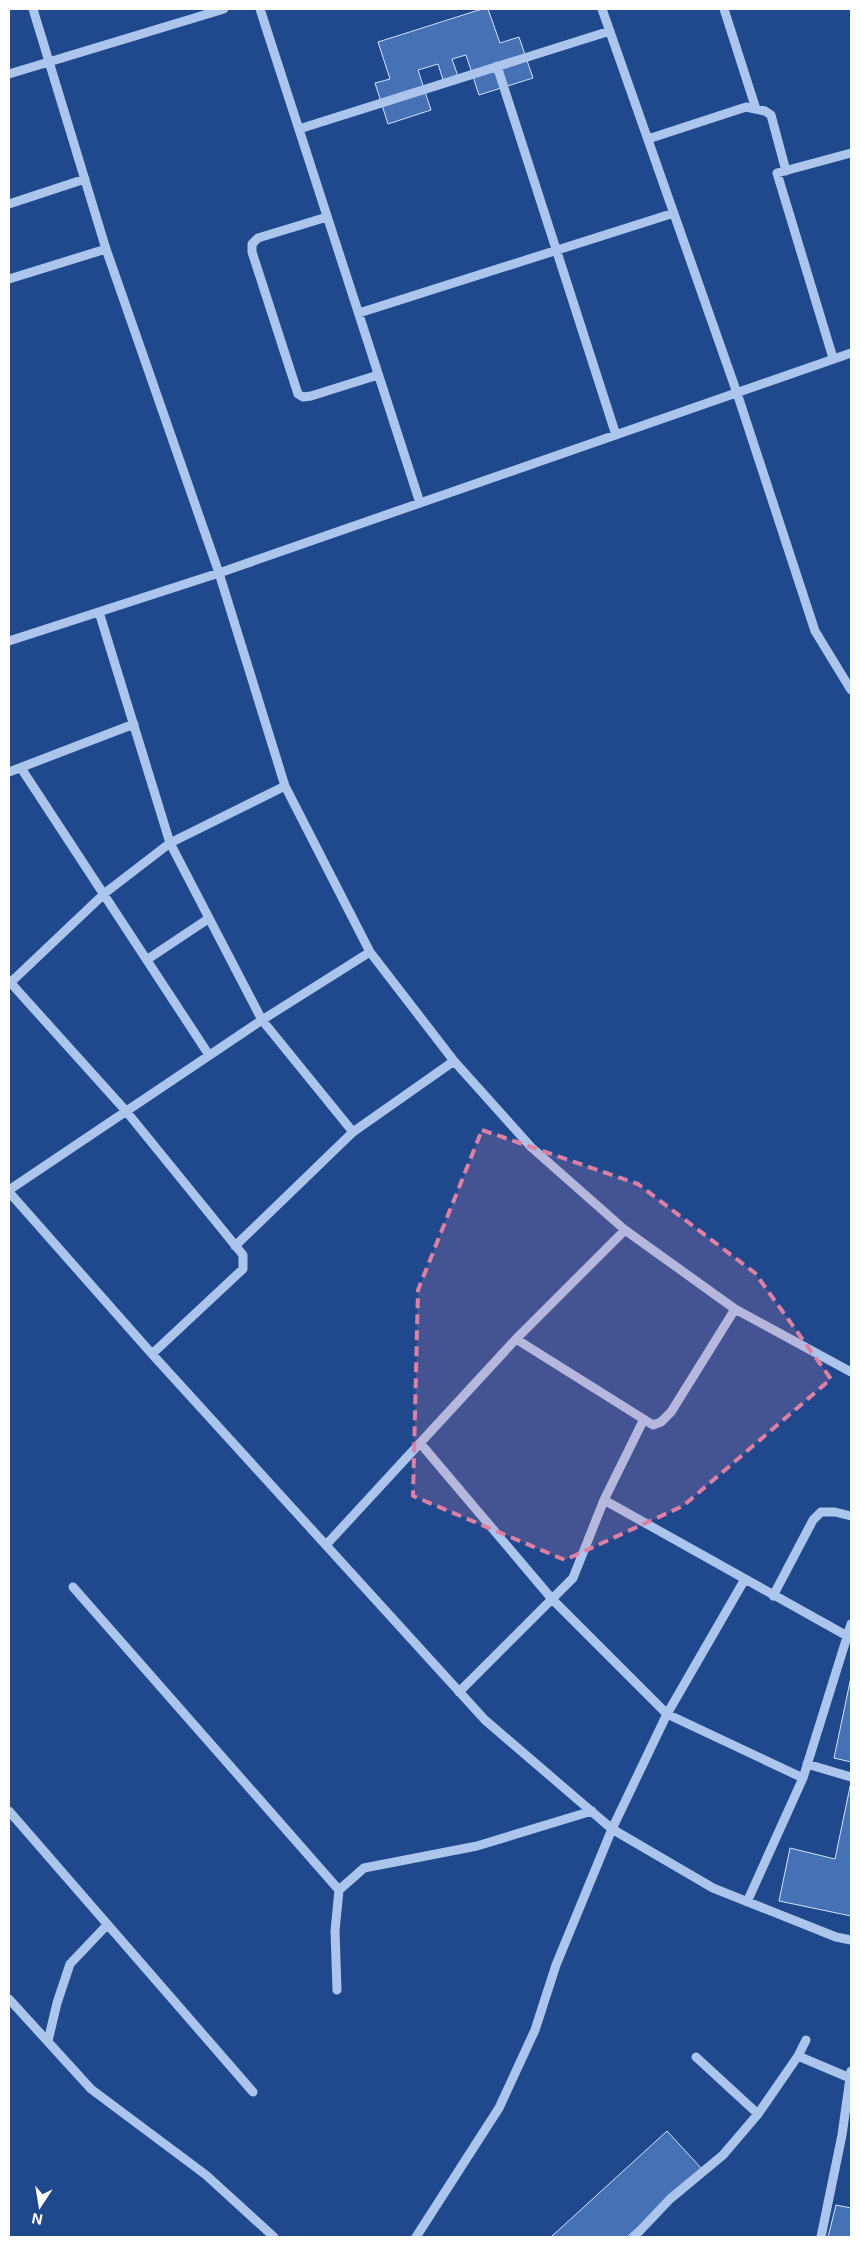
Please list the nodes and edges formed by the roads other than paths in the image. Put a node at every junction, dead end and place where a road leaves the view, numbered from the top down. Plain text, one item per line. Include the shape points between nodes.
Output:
1 (33, 9) edge
2 (224, 9) edge
3 (260, 9) edge
4 (602, 9) edge
5 (724, 9) edge
6 (610, 31) junction
7 (50, 61) junction
8 (498, 66) junction
9 (9, 74) edge
10 (756, 109) junction
11 (299, 129) junction
12 (648, 139) junction
13 (851, 153) edge
14 (786, 171) junction
15 (85, 178) junction
16 (9, 204) edge
17 (674, 213) junction
18 (327, 216) junction
19 (106, 248) junction
20 (557, 251) junction
21 (9, 279) edge
22 (358, 313) junction
23 (851, 353) edge
24 (833, 358) junction
25 (378, 375) junction
26 (737, 393) junction
27 (616, 435) junction
28 (420, 503) junction
29 (219, 573) junction
30 (99, 612) junction
31 (9, 641) edge
32 (851, 690) edge
33 (134, 724) junction
34 (21, 768) junction
35 (9, 772) edge
36 (285, 786) junction
37 (170, 843) junction
38 (105, 893) junction
39 (208, 918) junction
40 (370, 952) junction
41 (148, 960) junction
42 (9, 983) edge
43 (262, 1020) junction
44 (209, 1055) junction
45 (454, 1061) junction
46 (126, 1111) junction
47 (353, 1132) junction
48 (9, 1191) edge
49 (625, 1230) junction
50 (235, 1246) junction
51 (735, 1309) junction
52 (516, 1338) junction
53 (152, 1354) junction
54 (851, 1372) edge
55 (643, 1420) junction
56 (420, 1443) junction
57 (604, 1500) junction
58 (851, 1516) edge
59 (326, 1545) junction
60 (745, 1579) junction
61 (73, 1587) dead end
62 (773, 1596) junction
63 (552, 1599) junction
64 (851, 1624) edge
65 (849, 1637) junction
66 (459, 1692) junction
67 (668, 1714) junction
68 (807, 1764) junction
69 (851, 1777) edge
70 (803, 1778) junction
71 (592, 1811) junction
72 (9, 1812) edge
73 (612, 1829) junction
74 (339, 1890) junction
75 (747, 1902) junction
76 (107, 1925) junction
77 (851, 1940) edge
78 (337, 1990) dead end
79 (9, 1999) edge
80 (806, 2040) dead end
81 (48, 2042) junction
82 (798, 2056) junction
83 (696, 2057) dead end
84 (851, 2074) edge
85 (253, 2092) dead end
86 (758, 2114) junction
87 (847, 2136) edge
88 (274, 2237) edge
89 (416, 2237) edge
90 (634, 2237) edge
91 (821, 2237) edge

1 - 7 street
2 - 7 street
3 - 11 street
4 - 6 street
5 - 10 street
6 - 8 street
6 - 12 street
7 - 9 street
7 - 15 street
8 - 11 street
8 - 20 street
10 - 12 street via 746,107
10 - 14 street via 770,115
11 - 18 street
12 - 17 street
13 - 14 street
14 - 24 street via 777,172
15 - 16 street
15 - 19 street
17 - 20 street
17 - 26 street
18 - 22 street
18 - 25 street via 258,238 252,244 255,262 298,394 311,396
19 - 21 street
19 - 29 street
20 - 22 street
20 - 27 street
22 - 25 street
23 - 24 street
24 - 26 street
25 - 28 street
26 - 27 street
26 - 32 street via 815,631
27 - 28 street
28 - 29 street
29 - 30 street
29 - 36 street
30 - 31 street
30 - 33 street
33 - 34 street
33 - 37 street
34 - 35 street
34 - 38 street
36 - 37 street
36 - 40 street
37 - 38 street
37 - 39 street
38 - 41 street
38 - 42 street
39 - 41 street
39 - 43 street
40 - 43 street
40 - 45 street
41 - 44 street
42 - 46 street
43 - 44 street
43 - 47 street
44 - 46 street
45 - 47 street
45 - 49 street via 531,1147
46 - 48 street
46 - 50 street
47 - 50 street
48 - 53 street
49 - 51 street
49 - 52 street
50 - 53 street via 243,1255 243,1270
51 - 54 street
51 - 55 street via 671,1412 653,1426
52 - 55 street
52 - 56 street
53 - 59 street
55 - 57 street
56 - 59 street
56 - 63 street
57 - 60 street
57 - 63 street via 573,1578
58 - 62 street via 821,1512 813,1520
59 - 66 street
60 - 62 street
60 - 67 street
61 - 74 street
62 - 65 street
63 - 66 street
63 - 67 street
64 - 65 street
65 - 68 street
66 - 71 street via 485,1720
67 - 70 street
67 - 73 street
68 - 69 street
68 - 70 street
70 - 75 street
71 - 73 street
71 - 74 street via 477,1846 364,1868
72 - 76 street
73 - 75 street via 714,1888
73 - 89 street via 556,1965 535,2030 500,2108
74 - 78 street via 335,1930
75 - 77 street
76 - 81 street via 70,1964
76 - 85 street
79 - 81 street
80 - 82 street
81 - 88 street via 91,2089 206,2175
82 - 84 street
82 - 86 street
83 - 86 street
84 - 87 street
86 - 90 street via 723,2155 670,2199
87 - 91 street

